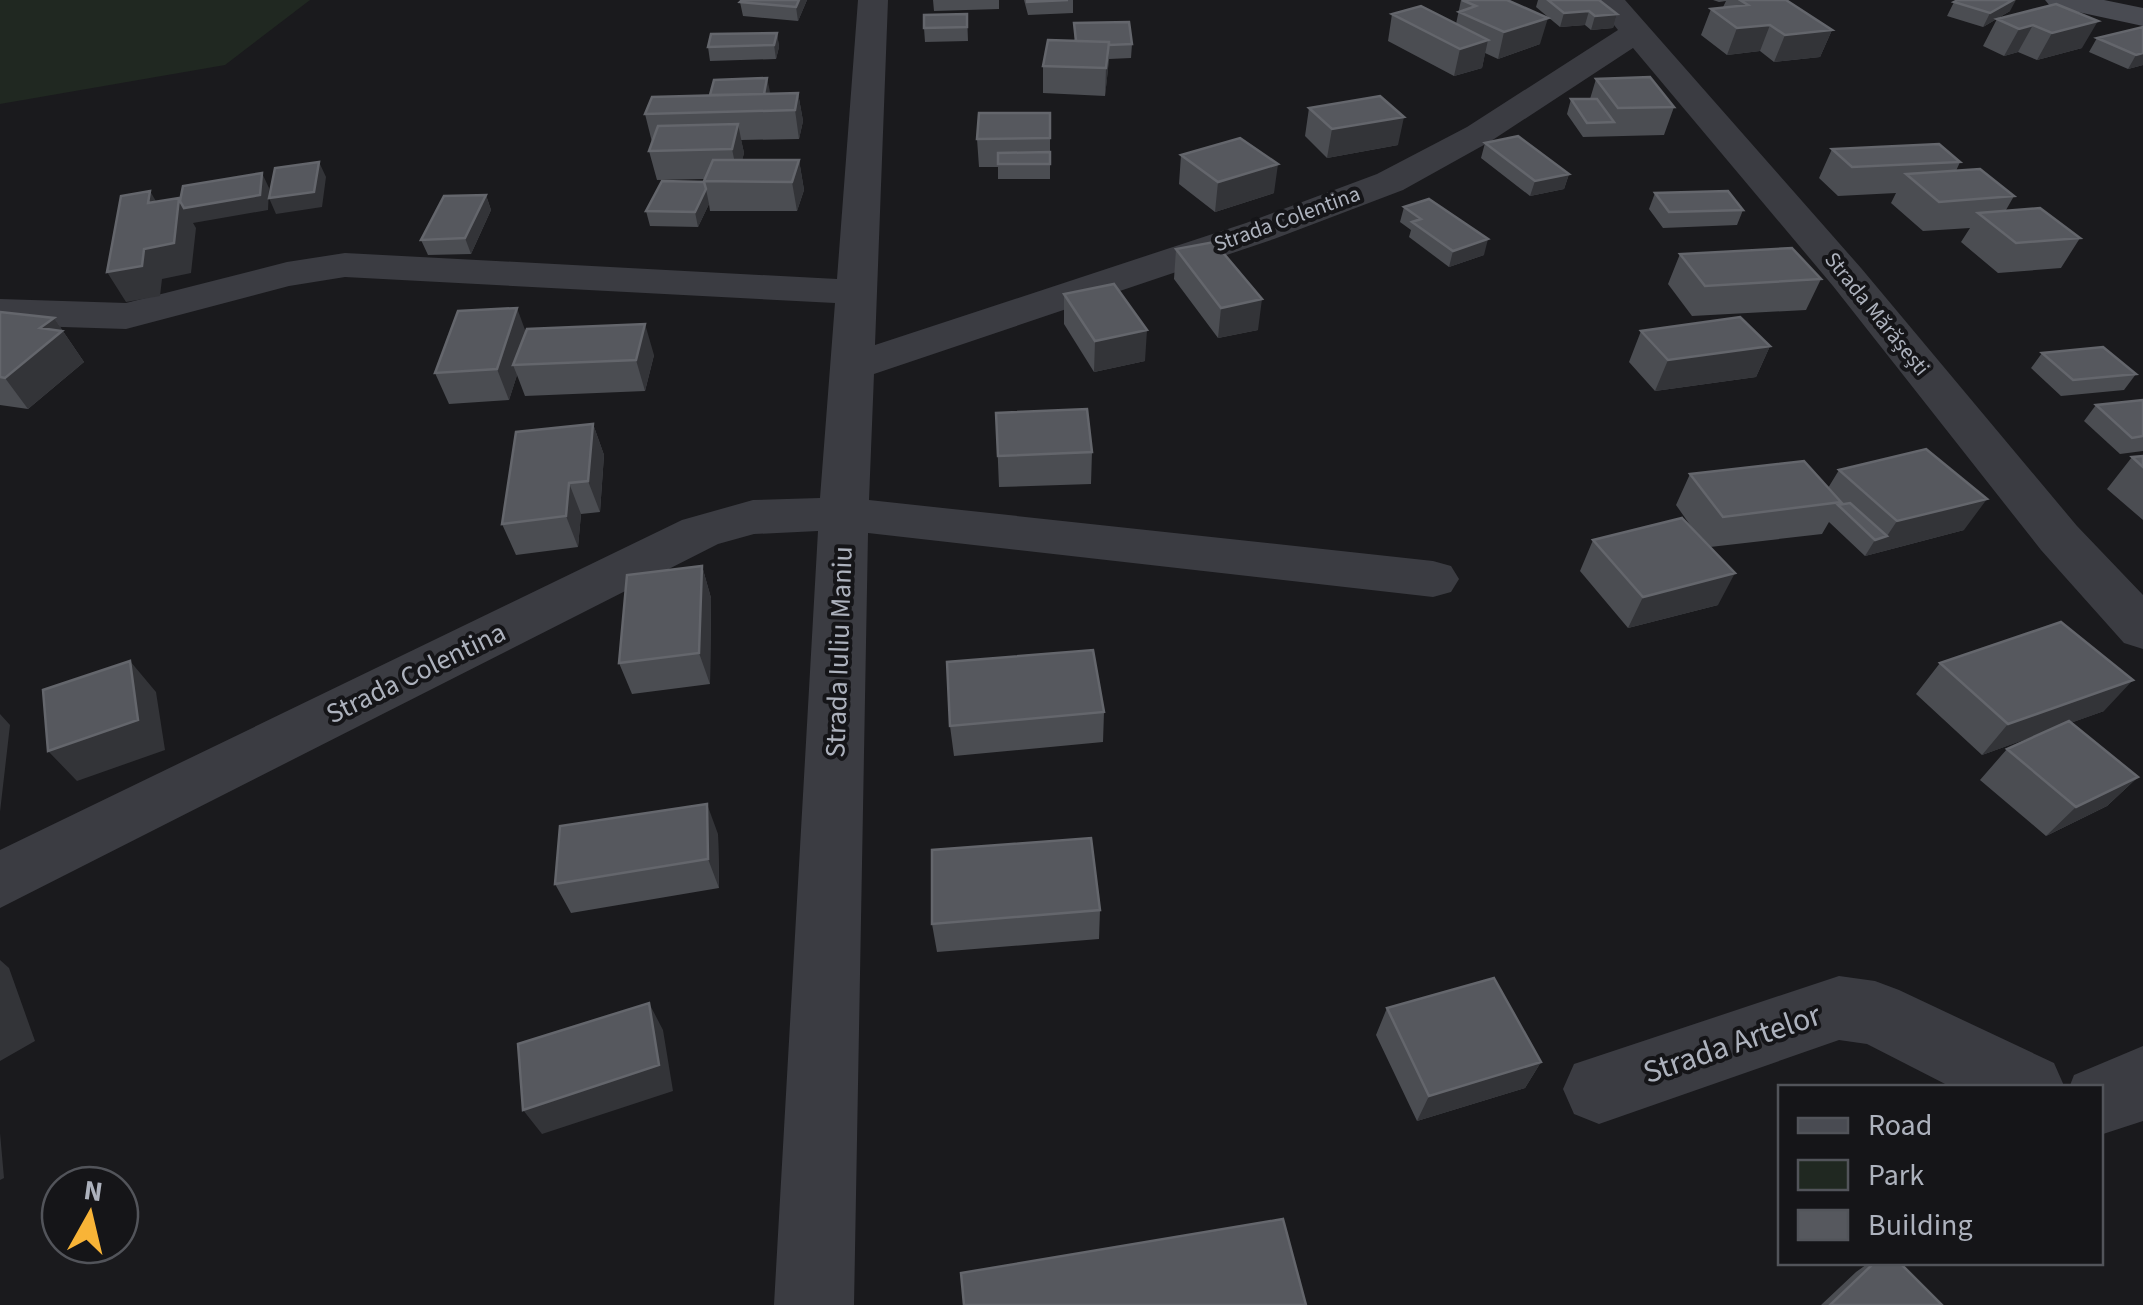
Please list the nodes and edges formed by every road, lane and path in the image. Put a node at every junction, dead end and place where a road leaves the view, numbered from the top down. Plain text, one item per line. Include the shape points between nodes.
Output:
1 (873, 0) edge
2 (1610, 0) edge
3 (2060, 0) edge
4 (2143, 17) edge
5 (1636, 32) junction
6 (858, 292) junction
7 (0, 312) edge
8 (854, 366) junction
9 (844, 514) junction
10 (1433, 579) dead end
11 (2143, 629) edge
12 (0, 880) edge
13 (2143, 1081) edge
14 (2023, 1085) edge
15 (1600, 1089) dead end
16 (2103, 1099) edge
17 (814, 1305) edge

1 - 6 street, Strada Iuliu Maniu
2 - 5 street, Strada Mărășești
3 - 4 street
5 - 8 street, Strada Colentina via 1479,134 1390,182
5 - 11 street, Strada Mărășești via 2059,538
6 - 7 street via 345,265 126,316
6 - 8 street, Strada Iuliu Maniu
8 - 9 street, Strada Iuliu Maniu
9 - 10 street, Strada Colentina
9 - 12 street, Strada Colentina via 753,517 700,532
9 - 17 street, Strada Iuliu Maniu
13 - 16 street
14 - 15 street, Strada Artelor via 1875,1012 1839,1008

